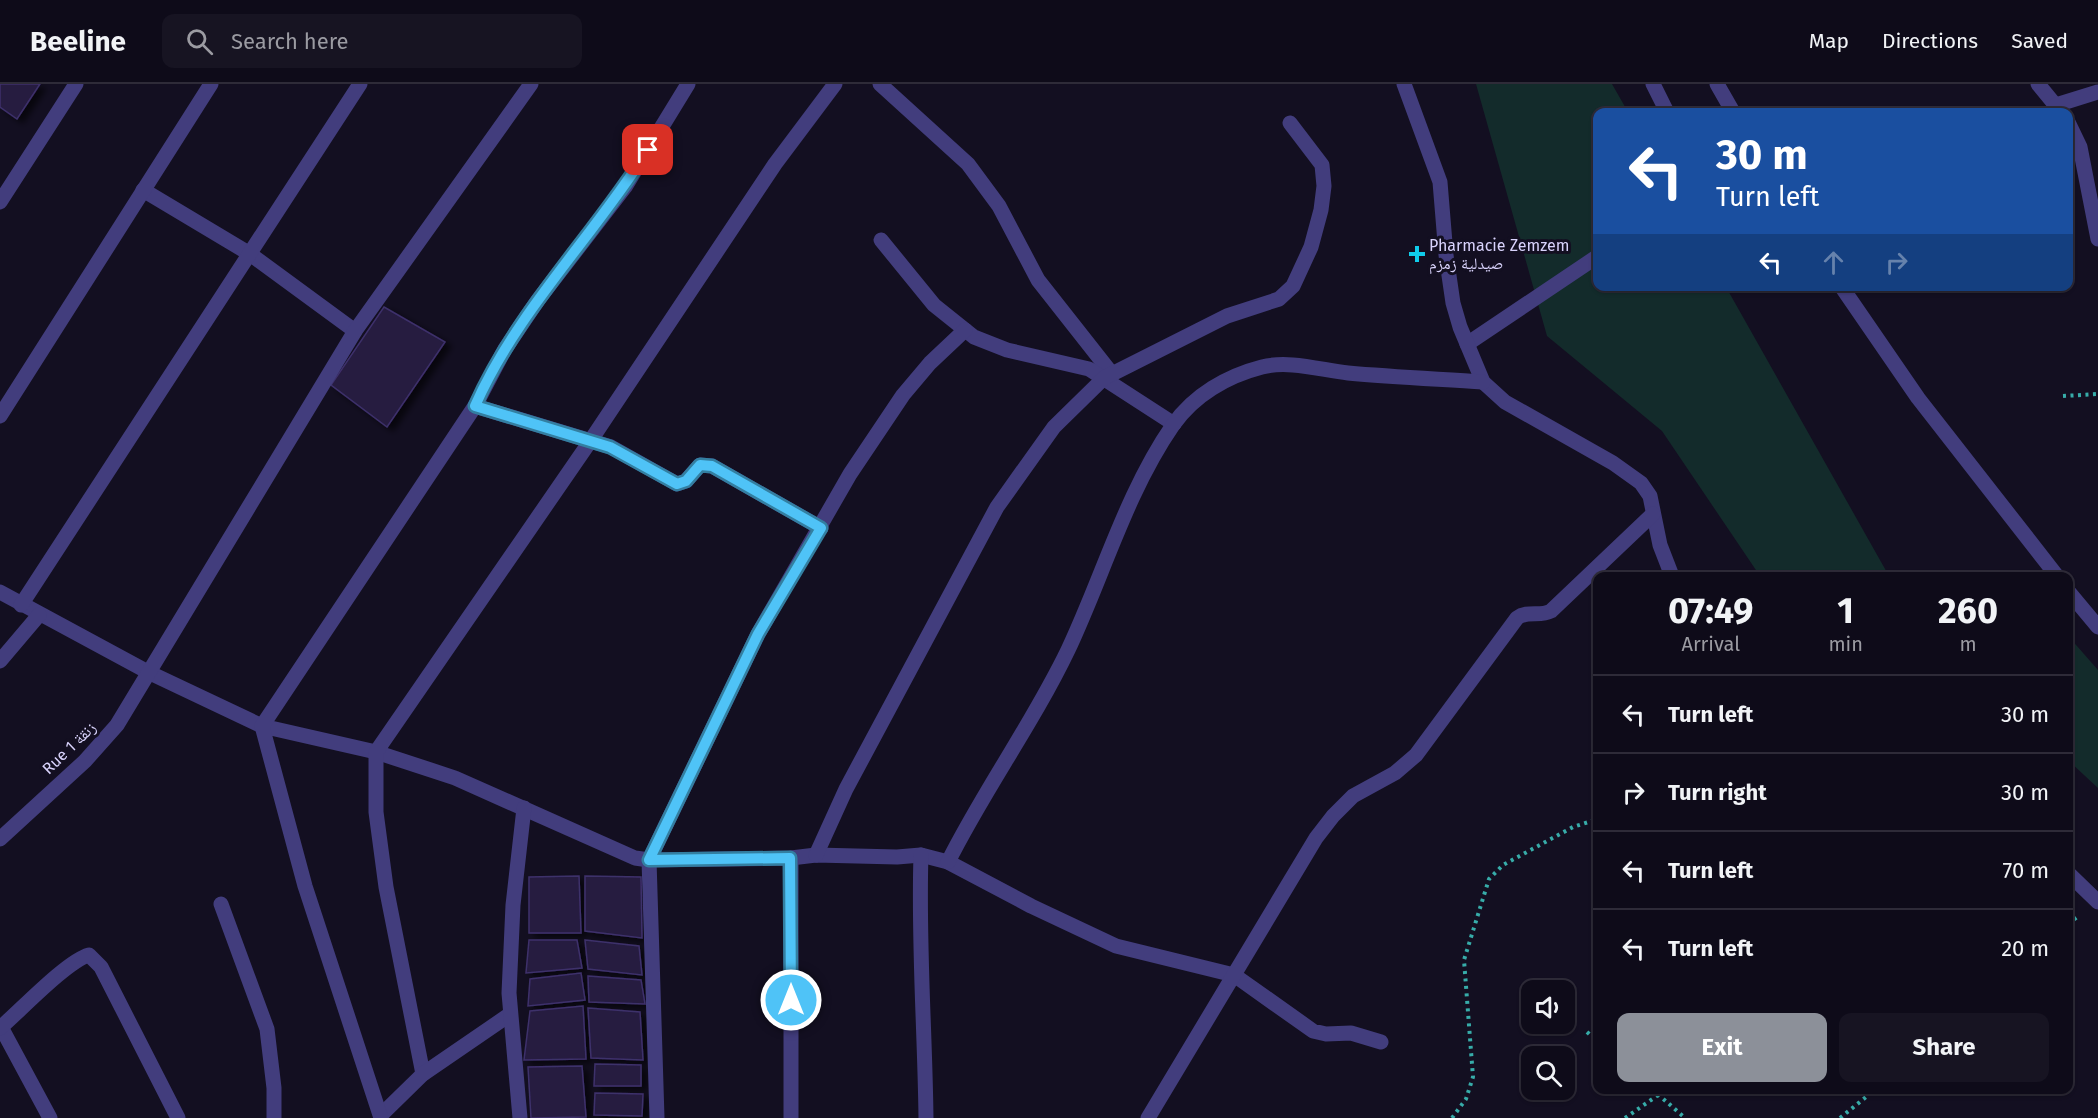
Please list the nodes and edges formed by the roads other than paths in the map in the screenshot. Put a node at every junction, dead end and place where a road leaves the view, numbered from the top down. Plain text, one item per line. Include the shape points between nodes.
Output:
1 (76, 84) edge
2 (211, 84) edge
3 (360, 84) edge
4 (531, 84) edge
5 (688, 84) edge
6 (835, 84) edge
7 (880, 84) edge
8 (1404, 84) edge
9 (1653, 84) edge
10 (1717, 84) edge
11 (2038, 84) edge
12 (2098, 92) edge
13 (1665, 108) edge
14 (1731, 108) edge
15 (2058, 108) edge
16 (2061, 108) edge
17 (1290, 123) dead end
18 (2073, 132) edge
19 (143, 190) junction
20 (0, 202) edge
21 (2098, 239) edge
22 (881, 240) dead end
23 (250, 254) junction
24 (1593, 259) edge
25 (1844, 291) edge
26 (964, 330) junction
27 (356, 331) junction
28 (1467, 344) junction
29 (1108, 376) junction
30 (1483, 382) junction
31 (475, 406) junction
32 (0, 416) edge
33 (1174, 424) junction
34 (591, 440) junction
35 (1653, 514) junction
36 (821, 528) junction
37 (1670, 572) edge
38 (2054, 572) edge
39 (0, 592) edge
40 (2073, 597) edge
41 (21, 605) junction
42 (39, 615) junction
43 (2098, 627) edge
44 (0, 661) edge
45 (148, 672) junction
46 (262, 726) junction
47 (376, 752) junction
48 (524, 808) junction
49 (0, 839) edge
50 (816, 855) junction
51 (921, 855) junction
52 (790, 858) junction
53 (649, 860) junction
54 (948, 862) junction
55 (2073, 878) edge
56 (2098, 902) edge
57 (221, 904) dead end
58 (1234, 975) junction
59 (509, 1015) junction
60 (1, 1028) edge
61 (1381, 1042) dead end
62 (423, 1074) junction
63 (381, 1116) edge
64 (50, 1118) edge
65 (178, 1118) edge
66 (274, 1118) edge
67 (519, 1118) edge
68 (657, 1118) edge
69 (791, 1118) edge
70 (926, 1118) edge
71 (1148, 1118) edge

1 - 20 street
2 - 19 street
3 - 23 street
4 - 27 street, Rue 1 زنقة
5 - 31 street via 625,187 505,349
6 - 34 street via 775,164
7 - 29 street via 968,164 999,206 1038,280
8 - 28 street via 1440,182 1448,277
9 - 13 street
10 - 14 street
11 - 15 street
12 - 16 street
17 - 29 street via 1322,165 1324,186 1311,247 1293,285 1273,302 1237,311
18 - 21 street via 2080,147
19 - 23 street
19 - 32 street
22 - 26 street via 934,305
23 - 27 street
23 - 41 street
24 - 28 street
25 - 38 street via 1918,398
26 - 29 street via 985,343 1076,364
26 - 36 street via 903,395 850,474
27 - 45 street, Rue 1 زنقة
28 - 30 street
29 - 33 street
29 - 50 street via 1054,427 997,507 846,789
30 - 33 street via 1264,366 1209,389
30 - 35 street via 1505,402 1633,476 1650,496
31 - 34 street
31 - 46 street
33 - 54 street via 1146,471 1050,684 975,808
34 - 36 street via 677,484 686,481 700,465 712,466
34 - 47 street
35 - 37 street
35 - 58 street via 1551,611 1517,618 1416,755 1395,773 1353,796 1333,816
36 - 53 street via 758,634
39 - 41 street
40 - 43 street
41 - 42 street
42 - 44 street
42 - 45 street
45 - 46 street
45 - 49 street, Rue 1 زنقة via 102,744
46 - 47 street
46 - 63 street via 305,886
47 - 48 street via 455,778
47 - 62 street via 376,812 386,887
48 - 53 street via 619,852
48 - 59 street via 513,905
50 - 51 street
50 - 52 street
51 - 54 street
51 - 70 street via 919,918
52 - 53 street
52 - 69 street
53 - 68 street
54 - 58 street via 1116,946
55 - 56 street
57 - 66 street via 267,1029
58 - 61 street via 1313,1031 1351,1033
58 - 71 street
59 - 62 street
59 - 67 street
60 - 64 street
60 - 65 street via 69,967 89,955 101,967
62 - 63 street

